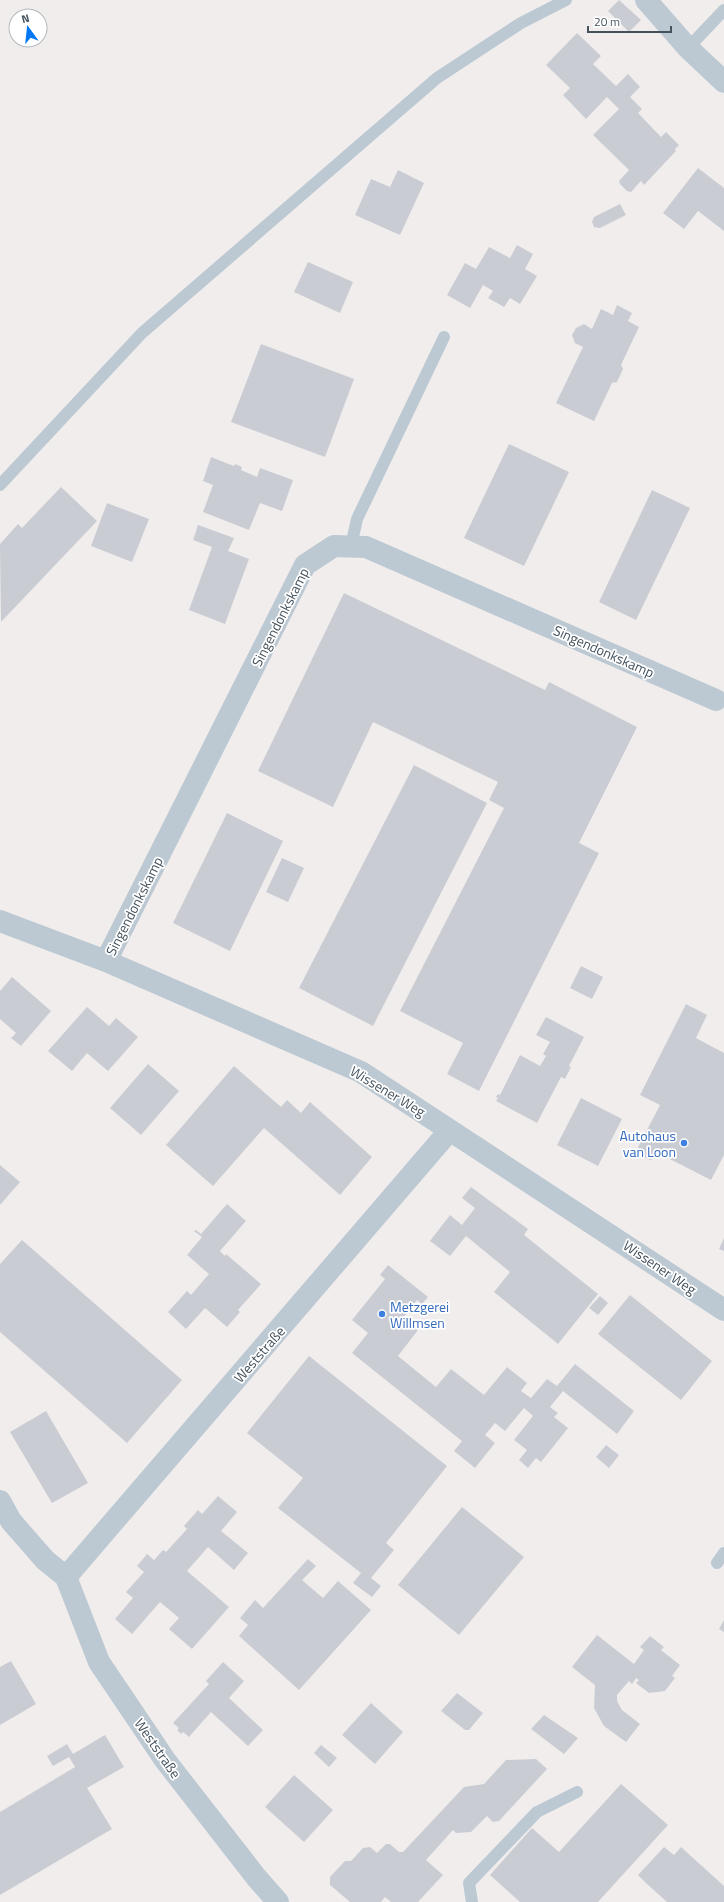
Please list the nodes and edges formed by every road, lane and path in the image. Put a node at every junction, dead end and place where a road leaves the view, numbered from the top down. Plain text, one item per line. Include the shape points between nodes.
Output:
1 (566, 0) edge
2 (646, 0) edge
3 (724, 10) edge
4 (688, 48) junction
5 (724, 82) edge
6 (444, 337) dead end
7 (0, 485) edge
8 (350, 546) junction
9 (720, 699) edge
10 (2, 924) edge
11 (106, 961) junction
12 (450, 1130) junction
13 (724, 1310) edge
14 (0, 1501) edge
15 (66, 1577) junction
16 (577, 1792) dead end
17 (278, 1902) edge
18 (472, 1902) edge

1 - 7 lane via 521,23 437,78 142,333
2 - 4 street
3 - 4 lane
4 - 5 street
6 - 8 lane via 357,519
8 - 9 street, Singendonkskamp via 366,547
8 - 11 street, Singendonkskamp via 334,546 305,565
10 - 11 street, Wissener Weg
11 - 12 street, Wissener Weg via 361,1072
12 - 13 street, Wissener Weg
12 - 15 street, Weststraße
14 - 15 street, Weststraße via 11,1521 45,1560
15 - 17 street, Weststraße via 99,1662 166,1760
16 - 18 lane via 537,1812 468,1883

